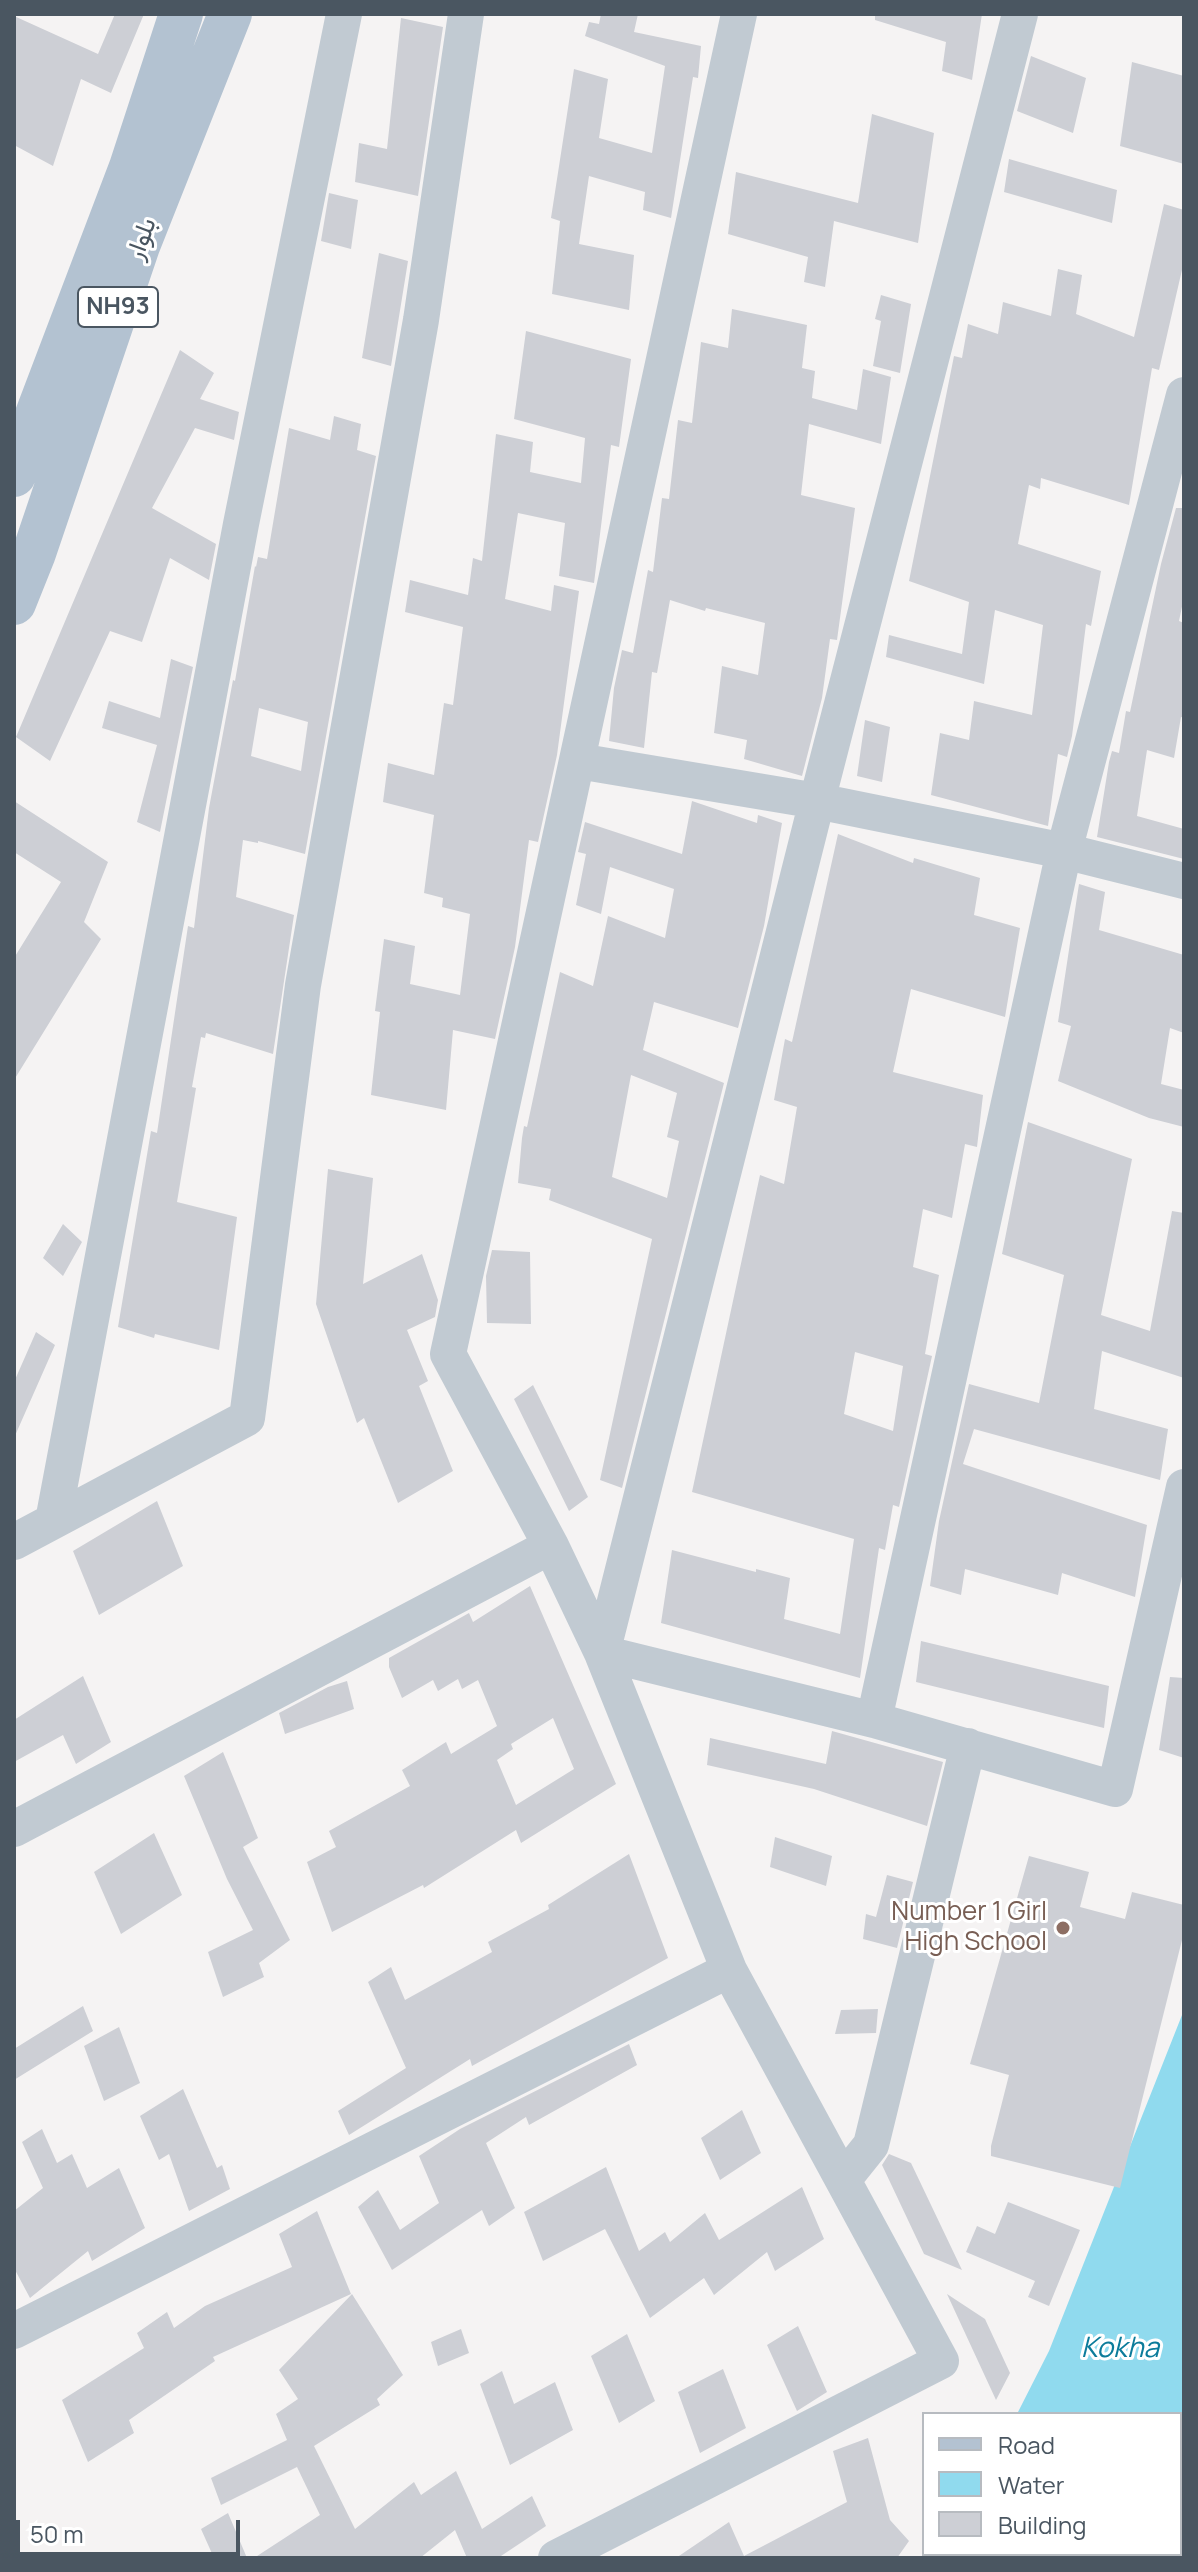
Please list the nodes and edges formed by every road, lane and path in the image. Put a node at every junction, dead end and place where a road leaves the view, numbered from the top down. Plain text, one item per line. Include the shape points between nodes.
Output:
1 (181, 14) edge
2 (230, 14) edge
3 (344, 14) edge
4 (466, 14) edge
5 (739, 14) edge
6 (1020, 14) edge
7 (1184, 395) edge
8 (14, 475) edge
9 (14, 603) edge
10 (578, 761) junction
11 (817, 801) junction
12 (1064, 851) junction
13 (1184, 881) edge
14 (1184, 1487) edge
15 (53, 1521) junction
16 (14, 1542) edge
17 (551, 1546) junction
18 (602, 1653) junction
19 (874, 1720) junction
20 (968, 1746) junction
21 (14, 1829) edge
22 (729, 1970) junction
23 (843, 2180) junction
24 (14, 2331) edge
25 (556, 2558) edge

1 - 8 main road, بلوار / NH93 via 131,167
2 - 9 main road, بلوار / NH93 via 138,246
3 - 15 street via 241,524
4 - 15 street via 421,320 303,985 247,1418
5 - 10 street
6 - 11 street
7 - 12 street
10 - 11 street
10 - 17 street via 448,1354
11 - 12 street
11 - 18 street
12 - 13 street
12 - 19 street
14 - 20 street via 1115,1789
15 - 16 street
17 - 18 street
17 - 21 street
18 - 19 street
18 - 22 street
19 - 20 street
20 - 23 street via 871,2145
22 - 23 street
22 - 24 street
23 - 25 street via 941,2361

